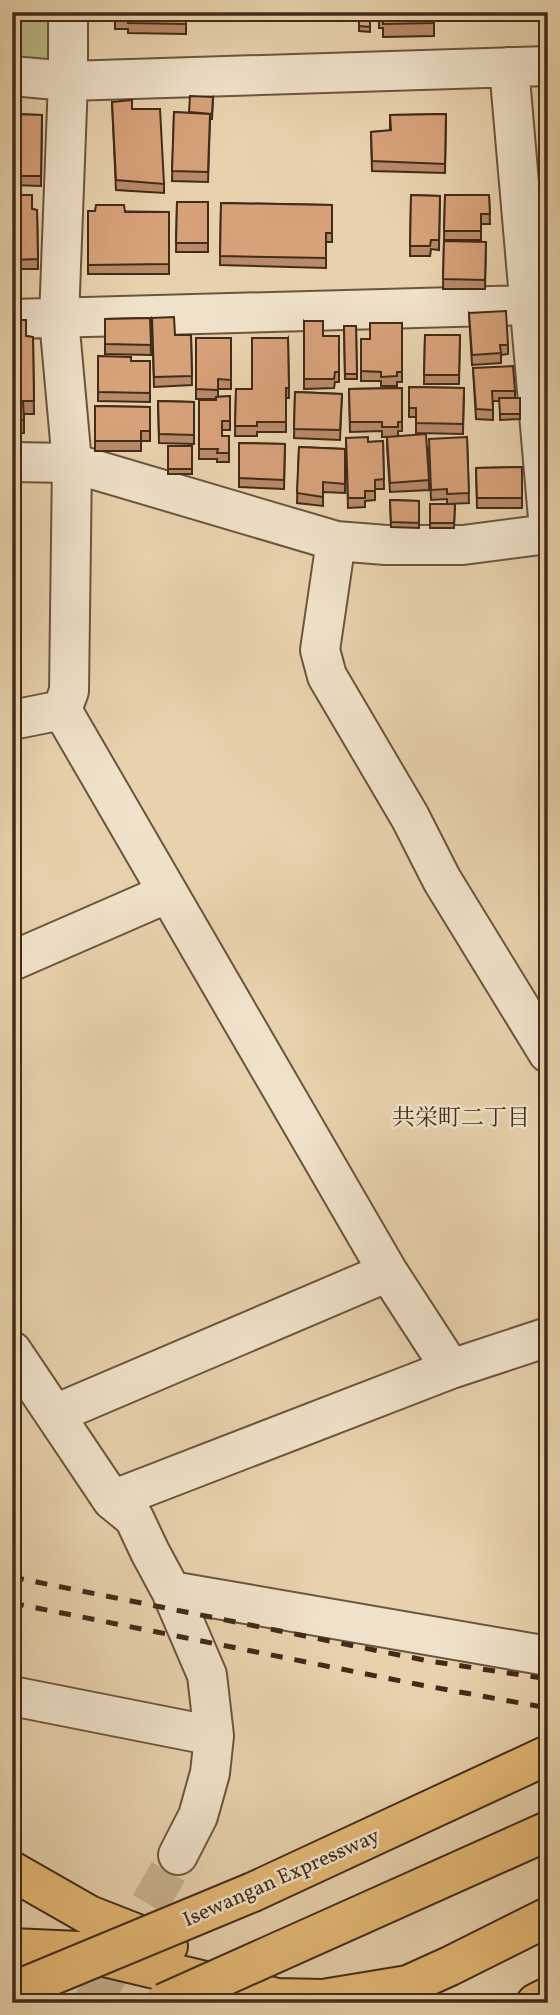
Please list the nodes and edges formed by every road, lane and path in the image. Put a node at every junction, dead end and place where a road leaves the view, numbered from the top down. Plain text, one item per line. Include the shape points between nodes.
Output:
1 (68, 12) edge
2 (548, 66) edge
3 (509, 67) junction
4 (12, 76) edge
5 (68, 81) junction
6 (538, 304) edge
7 (12, 319) edge
8 (59, 319) junction
9 (12, 462) edge
10 (72, 463) junction
11 (548, 518) edge
12 (548, 534) edge
13 (336, 541) junction
14 (62, 709) junction
15 (12, 720) edge
16 (168, 894) junction
17 (12, 961) edge
18 (548, 1053) edge
19 (387, 1272) junction
20 (548, 1337) edge
21 (12, 1351) edge
22 (451, 1369) junction
23 (55, 1414) junction
24 (112, 1500) junction
25 (171, 1591) junction
26 (547, 1652) edge
27 (12, 1696) edge
28 (214, 1736) junction
29 (548, 1755) edge
30 (548, 1831) edge
31 (178, 1855) tunnel mouth
32 (12, 1871) edge
33 (548, 1917) edge
34 (12, 1948) edge
35 (12, 1992) edge
36 (369, 1992) junction
37 (548, 1997) edge
38 (164, 2003) edge
39 (536, 2003) edge

1 - 5 street
2 - 3 street
3 - 5 street
3 - 6 street
4 - 5 street
5 - 8 street
6 - 8 street
6 - 11 street
7 - 8 street
8 - 10 street
9 - 10 street
10 - 13 street
10 - 14 street via 69,691
12 - 13 street via 463,545
13 - 18 street via 320,650 327,677 442,880
14 - 15 street
14 - 16 street
16 - 17 street
16 - 19 street
19 - 22 street
19 - 23 street
20 - 22 street
21 - 23 street
22 - 24 street
23 - 24 street
24 - 25 street via 134,1518
25 - 26 street
25 - 28 street via 207,1675
27 - 28 street
28 - 31 street via 198,1816
29 - 35 highway, Isewangan Expressway, bridge via 253,1892
30 - 38 highway, bridge
32 - 36 highway via 89,1915 202,1960 271,1981
33 - 36 highway via 408,1985
34 - 36 highway via 79,1951 277,1998 323,1999
37 - 39 highway

